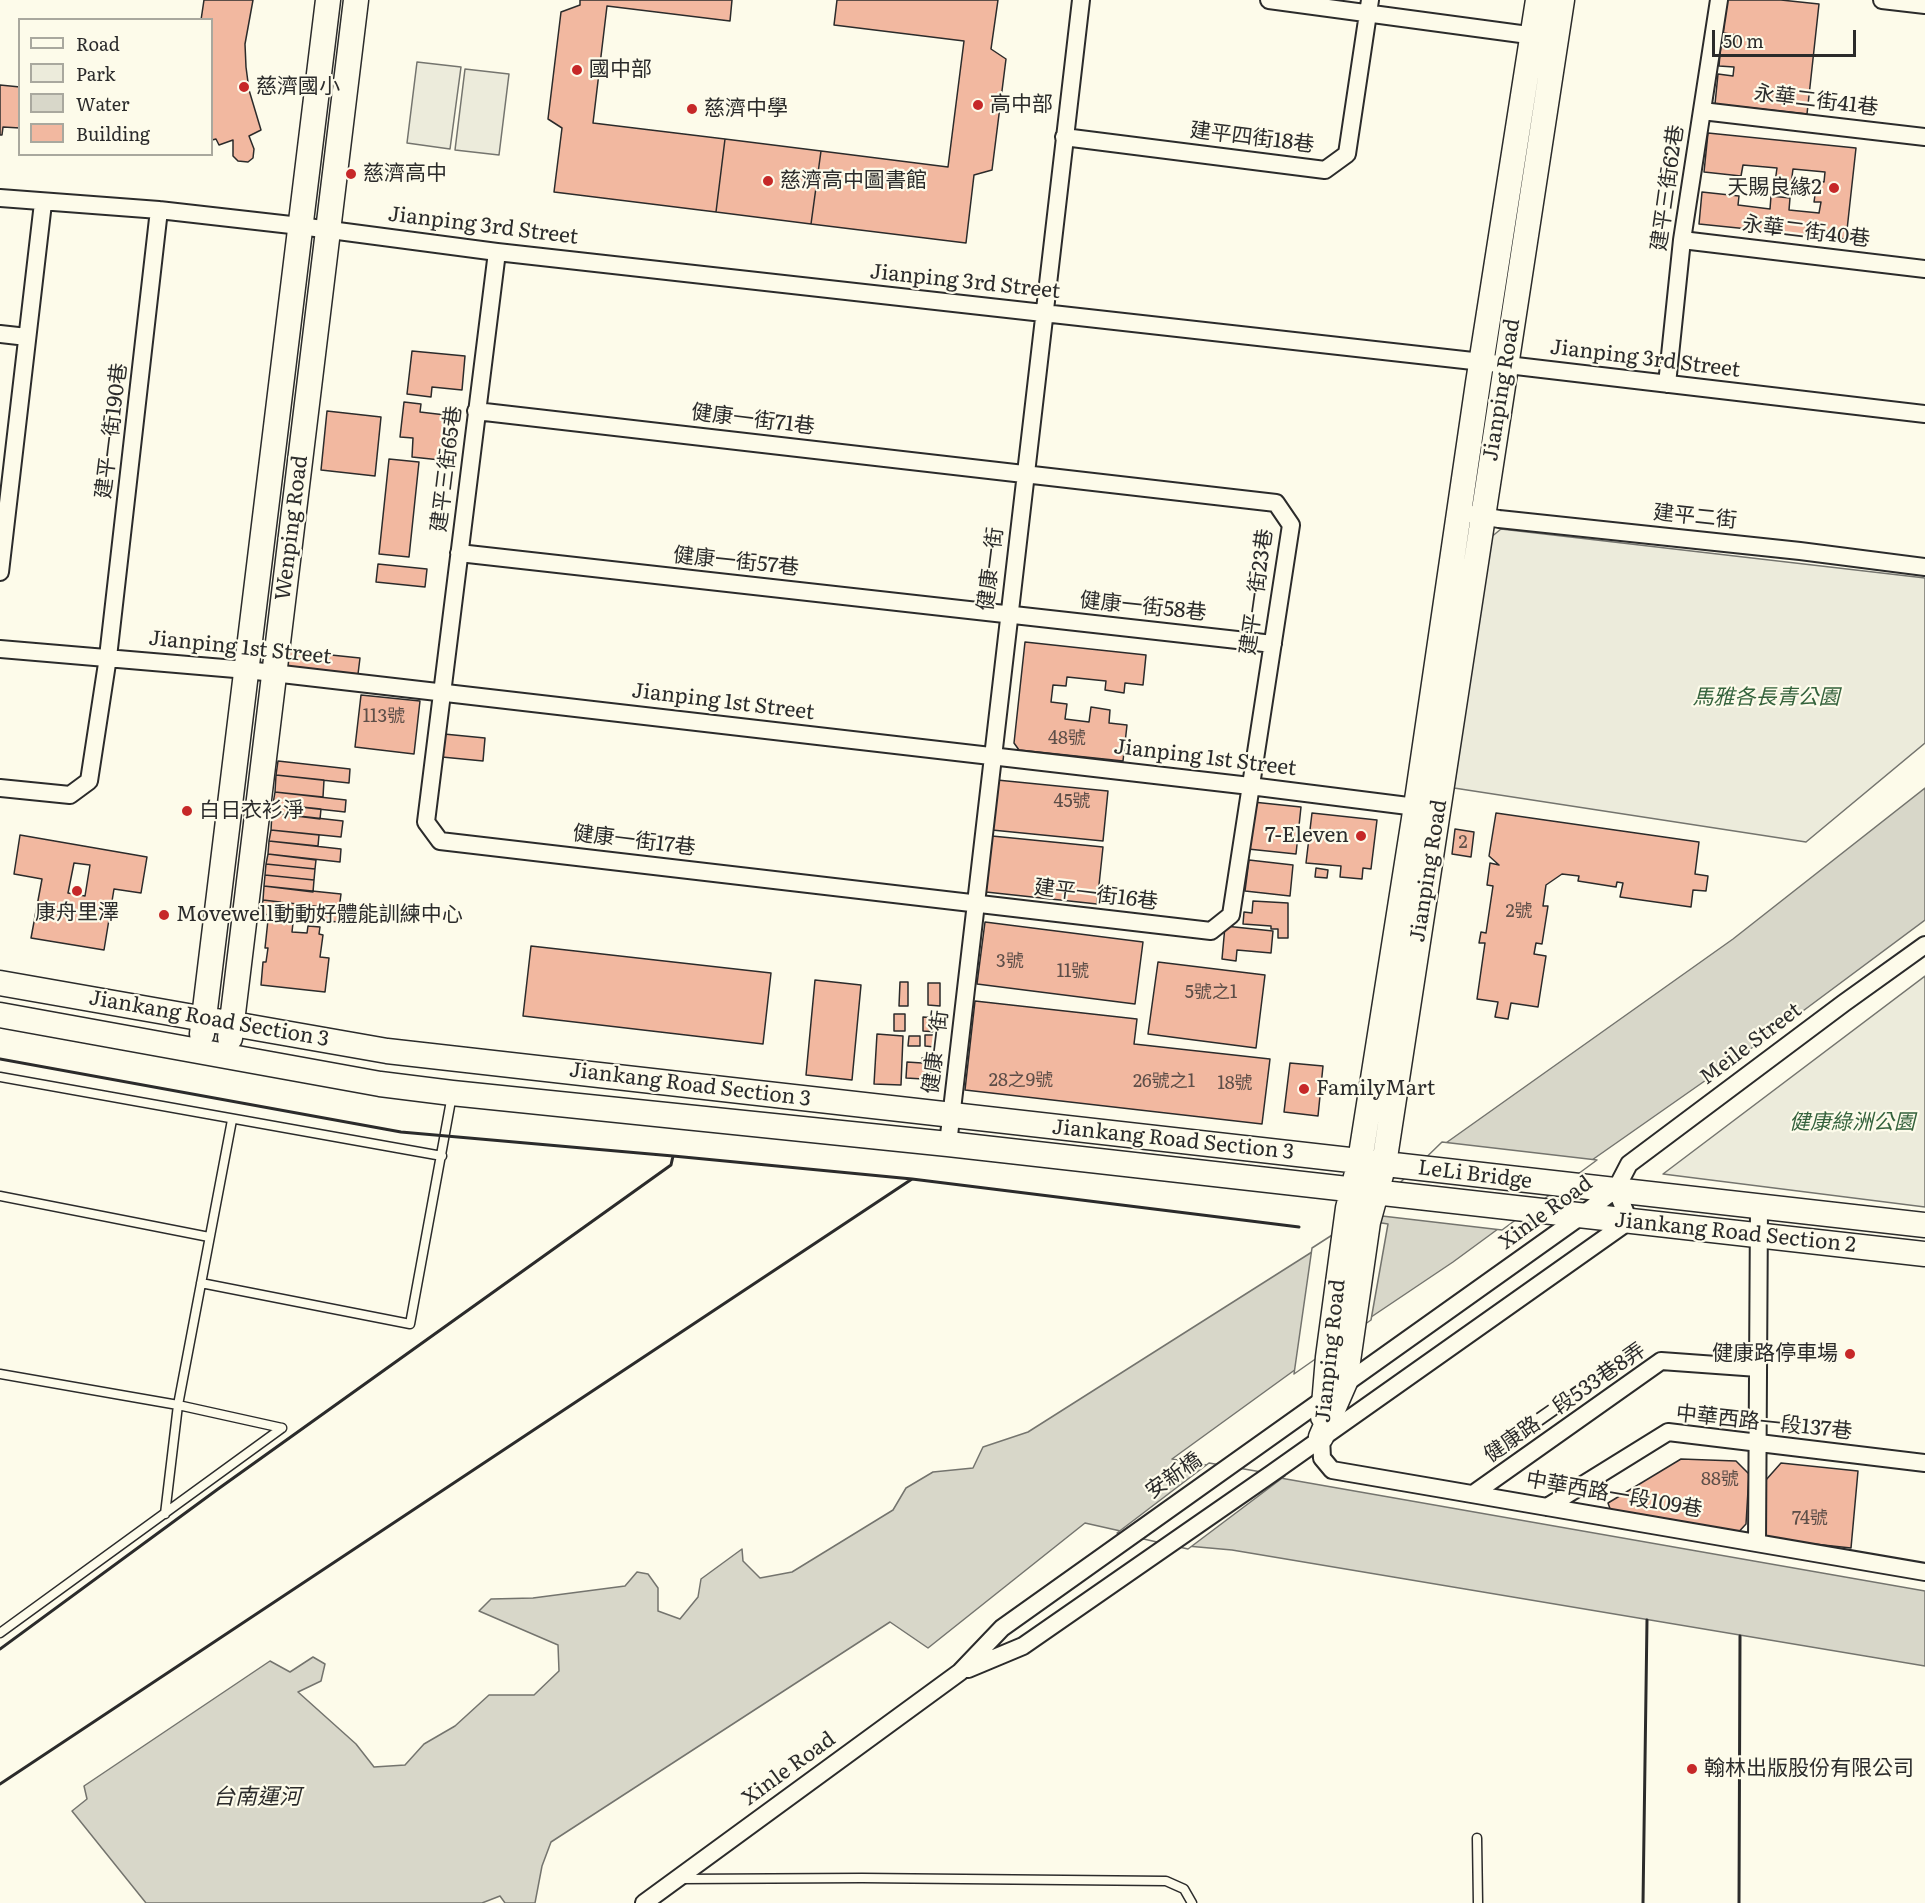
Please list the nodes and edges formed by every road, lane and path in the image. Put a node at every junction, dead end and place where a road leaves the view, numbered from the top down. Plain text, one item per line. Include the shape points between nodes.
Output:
1 (328, 0) edge
2 (356, 0) edge
3 (1081, 0) edge
4 (1269, 0) edge
5 (1538, 0) edge
6 (1562, 0) edge
7 (1719, 0) edge
8 (1882, 0) edge
9 (1925, 5) edge
10 (1369, 6) edge
11 (1544, 37) junction
12 (1702, 111) junction
13 (1064, 137) junction
14 (1925, 137) edge
15 (0, 198) edge
16 (43, 202) junction
17 (159, 210) junction
18 (300, 226) junction
19 (328, 230) junction
20 (1682, 240) junction
21 (497, 252) junction
22 (1925, 269) edge
23 (1044, 313) junction
24 (0, 334) edge
25 (27, 337) junction
26 (1482, 362) junction
27 (1506, 366) junction
28 (1666, 384) junction
29 (477, 411) junction
30 (1925, 414) edge
31 (1025, 474) junction
32 (1459, 512) junction
33 (1483, 516) junction
34 (459, 553) junction
35 (1925, 567) edge
36 (0, 572) edge
37 (1009, 615) junction
38 (1272, 644) junction
39 (0, 649) edge
40 (108, 657) junction
41 (247, 670) junction
42 (274, 673) junction
43 (441, 693) junction
44 (993, 756) junction
45 (1250, 786) junction
46 (0, 788) edge
47 (1427, 809) junction
48 (976, 904) junction
49 (1211, 931) joint
50 (1925, 945) edge
51 (0, 983) edge
52 (0, 1015) edge
53 (204, 1018) junction
54 (233, 1022) junction
55 (200, 1051) junction
56 (228, 1056) junction
57 (0, 1077) edge
58 (452, 1093) junction
59 (951, 1115) junction
60 (232, 1120) junction
61 (948, 1144) junction
62 (441, 1156) junction
63 (1360, 1161) junction
64 (1384, 1164) junction
65 (1567, 1185) joint
66 (1616, 1189) junction
67 (1363, 1191) junction
68 (0, 1196) edge
69 (1758, 1207) junction
70 (1546, 1212) joint
71 (1581, 1216) junction
72 (1357, 1221) junction
73 (1629, 1221) junction
74 (1925, 1226) edge
75 (1758, 1236) junction
76 (209, 1237) junction
77 (1925, 1254) edge
78 (201, 1282) junction
79 (1758, 1368) junction
80 (0, 1374) edge
81 (1345, 1382) junction
82 (1324, 1397) junction
83 (178, 1405) junction
84 (1321, 1437) junction
85 (1757, 1443) junction
86 (1241, 1456) joint
87 (1925, 1463) edge
88 (1473, 1494) junction
89 (1547, 1507) junction
90 (165, 1514) junction
91 (1133, 1533) joint
92 (1757, 1543) junction
93 (1925, 1572) edge
94 (0, 1633) edge
95 (960, 1672) junction
96 (1477, 1838) dead end
97 (677, 1879) junction
98 (644, 1903) edge
99 (1192, 1903) edge
100 (1478, 1903) edge

1 - 18 street, Wenping Road
2 - 19 street, Wenping Road
3 - 13 street, 健康一街
4 - 10 street
5 - 11 street, Jianping Road
6 - 11 street, Jianping Road
7 - 12 street, 建平三街62巷
8 - 9 street
10 - 11 street
10 - 13 street, 建平四街18巷 via 1347,154 1325,170
11 - 26 street, Jianping Road
11 - 27 street, Jianping Road
12 - 14 street, 永華二街41巷
12 - 20 street, 建平三街62巷
13 - 23 street, 健康一街
15 - 16 street, Jianping 3rd Street
16 - 17 street, Jianping 3rd Street
16 - 25 street
17 - 18 street, Jianping 3rd Street
17 - 40 street, 建平一街190巷
18 - 19 street, Jianping 3rd Street
18 - 41 street, Wenping Road
19 - 21 street, Jianping 3rd Street
19 - 42 street, Wenping Road
20 - 22 street, 永華二街40巷
20 - 28 street, 建平三街62巷
21 - 23 street, Jianping 3rd Street
21 - 29 street, 建平三街65巷
23 - 26 street, Jianping 3rd Street
23 - 31 street, 健康一街
24 - 25 street
25 - 36 street
26 - 27 street, Jianping 3rd Street
26 - 32 street, Jianping Road
27 - 28 street, Jianping 3rd Street
27 - 33 street, Jianping Road
28 - 30 street, Jianping 3rd Street
29 - 31 street, 健康一街71巷
29 - 34 street, 建平三街65巷
31 - 37 street, 健康一街
31 - 38 street, 建平一街23巷 via 1276,503 1291,525
32 - 33 street, 建平二街
32 - 47 street, Jianping Road
33 - 35 street, 建平二街
33 - 47 street, Jianping Road
34 - 37 street, 健康一街57巷
34 - 43 street, 建平三街65巷
37 - 38 street, 健康一街58巷
37 - 44 street, 健康一街
38 - 45 street, 建平一街23巷
39 - 40 street, Jianping 1st Street
40 - 41 street, Jianping 1st Street
40 - 46 street, 建平一街190巷 via 89,782 69,795
41 - 42 street, Jianping 1st Street
41 - 53 street, Wenping Road
42 - 43 street, Jianping 1st Street
42 - 54 street, Wenping Road
43 - 44 street, Jianping 1st Street
43 - 48 street, 健康一街17巷 via 426,822 440,841
44 - 45 street, Jianping 1st Street
44 - 48 street, 健康一街
45 - 47 street, Jianping 1st Street
45 - 49 street, 建平一街23巷 via 1231,915
47 - 63 street, Jianping Road
47 - 64 street, Jianping Road
48 - 49 street, 建平一街16巷
48 - 59 street, 健康一街
50 - 66 street, Meile Street via 1629,1164
51 - 53 street, Jiankang Road Section 3
52 - 55 street, Jiankang Road Section 3
53 - 54 street, Jiankang Road Section 3
53 - 55 street, Wenping Road
54 - 56 street, Wenping Road
54 - 59 street, Jiankang Road Section 3 via 387,1051
55 - 56 street, Jiankang Road Section 3
56 - 58 street, Jiankang Road Section 3
57 - 60 lane
58 - 61 street, Jiankang Road Section 3
58 - 62 lane
59 - 61 street, 健康一街
59 - 63 street, Jiankang Road Section 3
60 - 62 lane
60 - 76 lane
61 - 67 street, Jiankang Road Section 3
62 - 78 lane via 410,1324
63 - 64 street, Jiankang Road Section 3
63 - 67 street, Jianping Road
64 - 65 street, LeLi Bridge
64 - 67 street, Jianping Road
65 - 66 street, Jiankang Road Section 2
66 - 69 street, Jiankang Road Section 2
66 - 71 street, Xinle Road
66 - 73 street, Xinle Road
67 - 70 street, LeLi Bridge
67 - 72 street, Jianping Road
68 - 76 lane
69 - 74 street, Jiankang Road Section 2
69 - 75 street
70 - 71 street, Jiankang Road Section 2
71 - 73 street, Jiankang Road Section 2
71 - 81 street, Xinle Road
72 - 81 street, Jianping Road via 1352,1342
72 - 82 street, Jianping Road via 1328,1357
73 - 75 street, Jiankang Road Section 2
73 - 84 street
75 - 77 street, Jiankang Road Section 2
75 - 79 street
76 - 78 lane
78 - 83 lane
79 - 85 street
79 - 88 street, 健康路二段533巷8弄 via 1661,1361
80 - 83 lane
81 - 82 street, Xinle Road
81 - 84 street, Jianping Road
82 - 84 street, Jianping Road
82 - 86 street, Xinle Road
83 - 90 lane
83 - 90 lane via 282,1428
84 - 88 street, 中華西路一段109巷 via 1322,1458 1332,1470
84 - 95 street, Xinle Road via 1023,1646
85 - 87 street, 中華西路一段137巷
85 - 89 street, 中華西路一段137巷 via 1668,1432
85 - 92 street
86 - 91 street, 安新橋
88 - 89 street, 中華西路一段109巷
89 - 92 street, 中華西路一段109巷
90 - 94 lane
91 - 95 street, Xinle Road via 1002,1628
92 - 93 street, 中華西路一段109巷
95 - 97 street, Xinle Road
96 - 100 lane
97 - 98 street, Xinle Road
97 - 99 lane via 1166,1881 1184,1889

